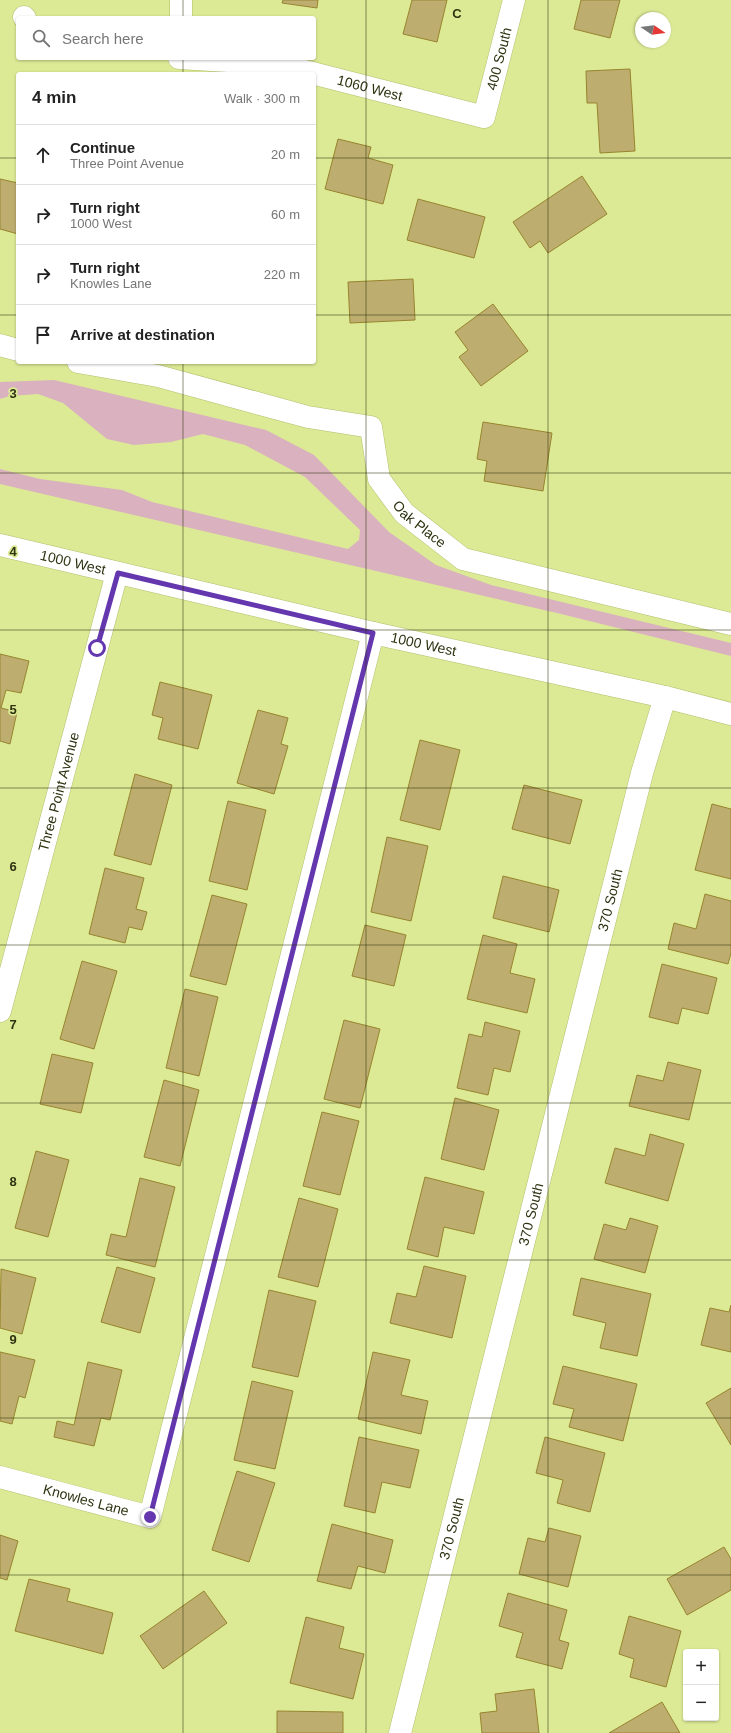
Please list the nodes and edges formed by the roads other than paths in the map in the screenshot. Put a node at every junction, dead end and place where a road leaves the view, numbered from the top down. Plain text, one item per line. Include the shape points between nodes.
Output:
1 (181, 0) edge
2 (514, 0) edge
3 (181, 16) edge
4 (182, 60) edge
5 (214, 60) edge
6 (183, 72) edge
7 (308, 72) edge
8 (316, 74) edge
9 (484, 117) joint
10 (0, 345) edge
11 (16, 349) edge
12 (101, 364) edge
13 (159, 369) edge
14 (0, 545) edge
15 (118, 573) junction
16 (731, 624) edge
17 (373, 633) junction
18 (665, 697) junction
19 (731, 714) edge
20 (0, 1011) edge
21 (0, 1477) edge
22 (400, 1733) edge

1 - 3 street
2 - 9 street, 400 South
4 - 6 street
5 - 7 street, 1060 West via 277,64
8 - 9 street, 1060 West
10 - 11 street
12 - 13 street
13 - 16 street, Oak Place via 308,417 371,427 379,479 404,513 463,560
14 - 15 street, 1000 West
15 - 17 street, 1000 West
15 - 20 street, Three Point Avenue
17 - 18 street, 1000 West
17 - 21 street, Knowles Lane via 150,1517
18 - 19 street, 1000 West
18 - 22 street, 370 South via 640,780

